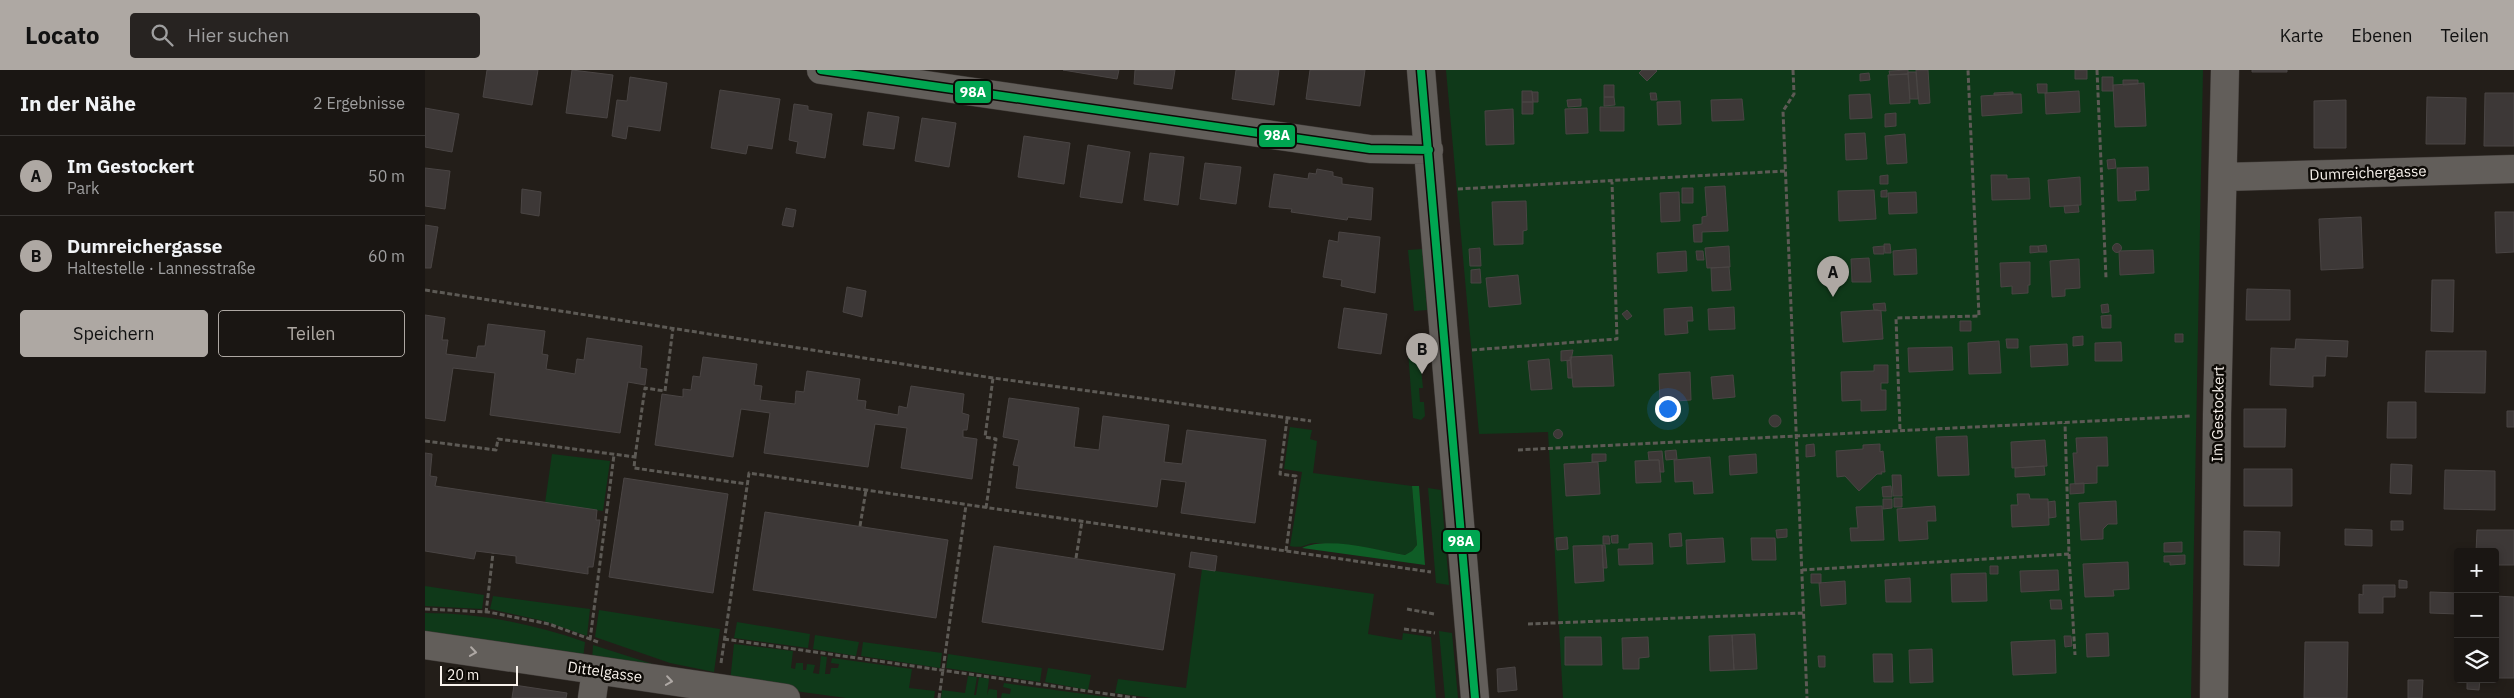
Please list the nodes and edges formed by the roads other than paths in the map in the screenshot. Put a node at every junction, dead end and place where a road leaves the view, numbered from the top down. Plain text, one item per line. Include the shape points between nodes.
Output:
1 (821, 70) edge
2 (1421, 70) edge
3 (2225, 70) edge
4 (1429, 150) junction
5 (2514, 169) edge
6 (2223, 177) junction
7 (425, 645) edge
8 (591, 669) junction
9 (592, 698) edge
10 (786, 698) edge
11 (1475, 698) edge
12 (2214, 698) edge

1 - 4 street via 1370,149
2 - 4 street
3 - 6 street, Im Gestockert
4 - 11 street
5 - 6 street, Dumreichergasse
6 - 12 street, Im Gestockert
7 -> 8 street, Dittelgasse
8 - 9 street
8 -> 10 street, Dittelgasse

